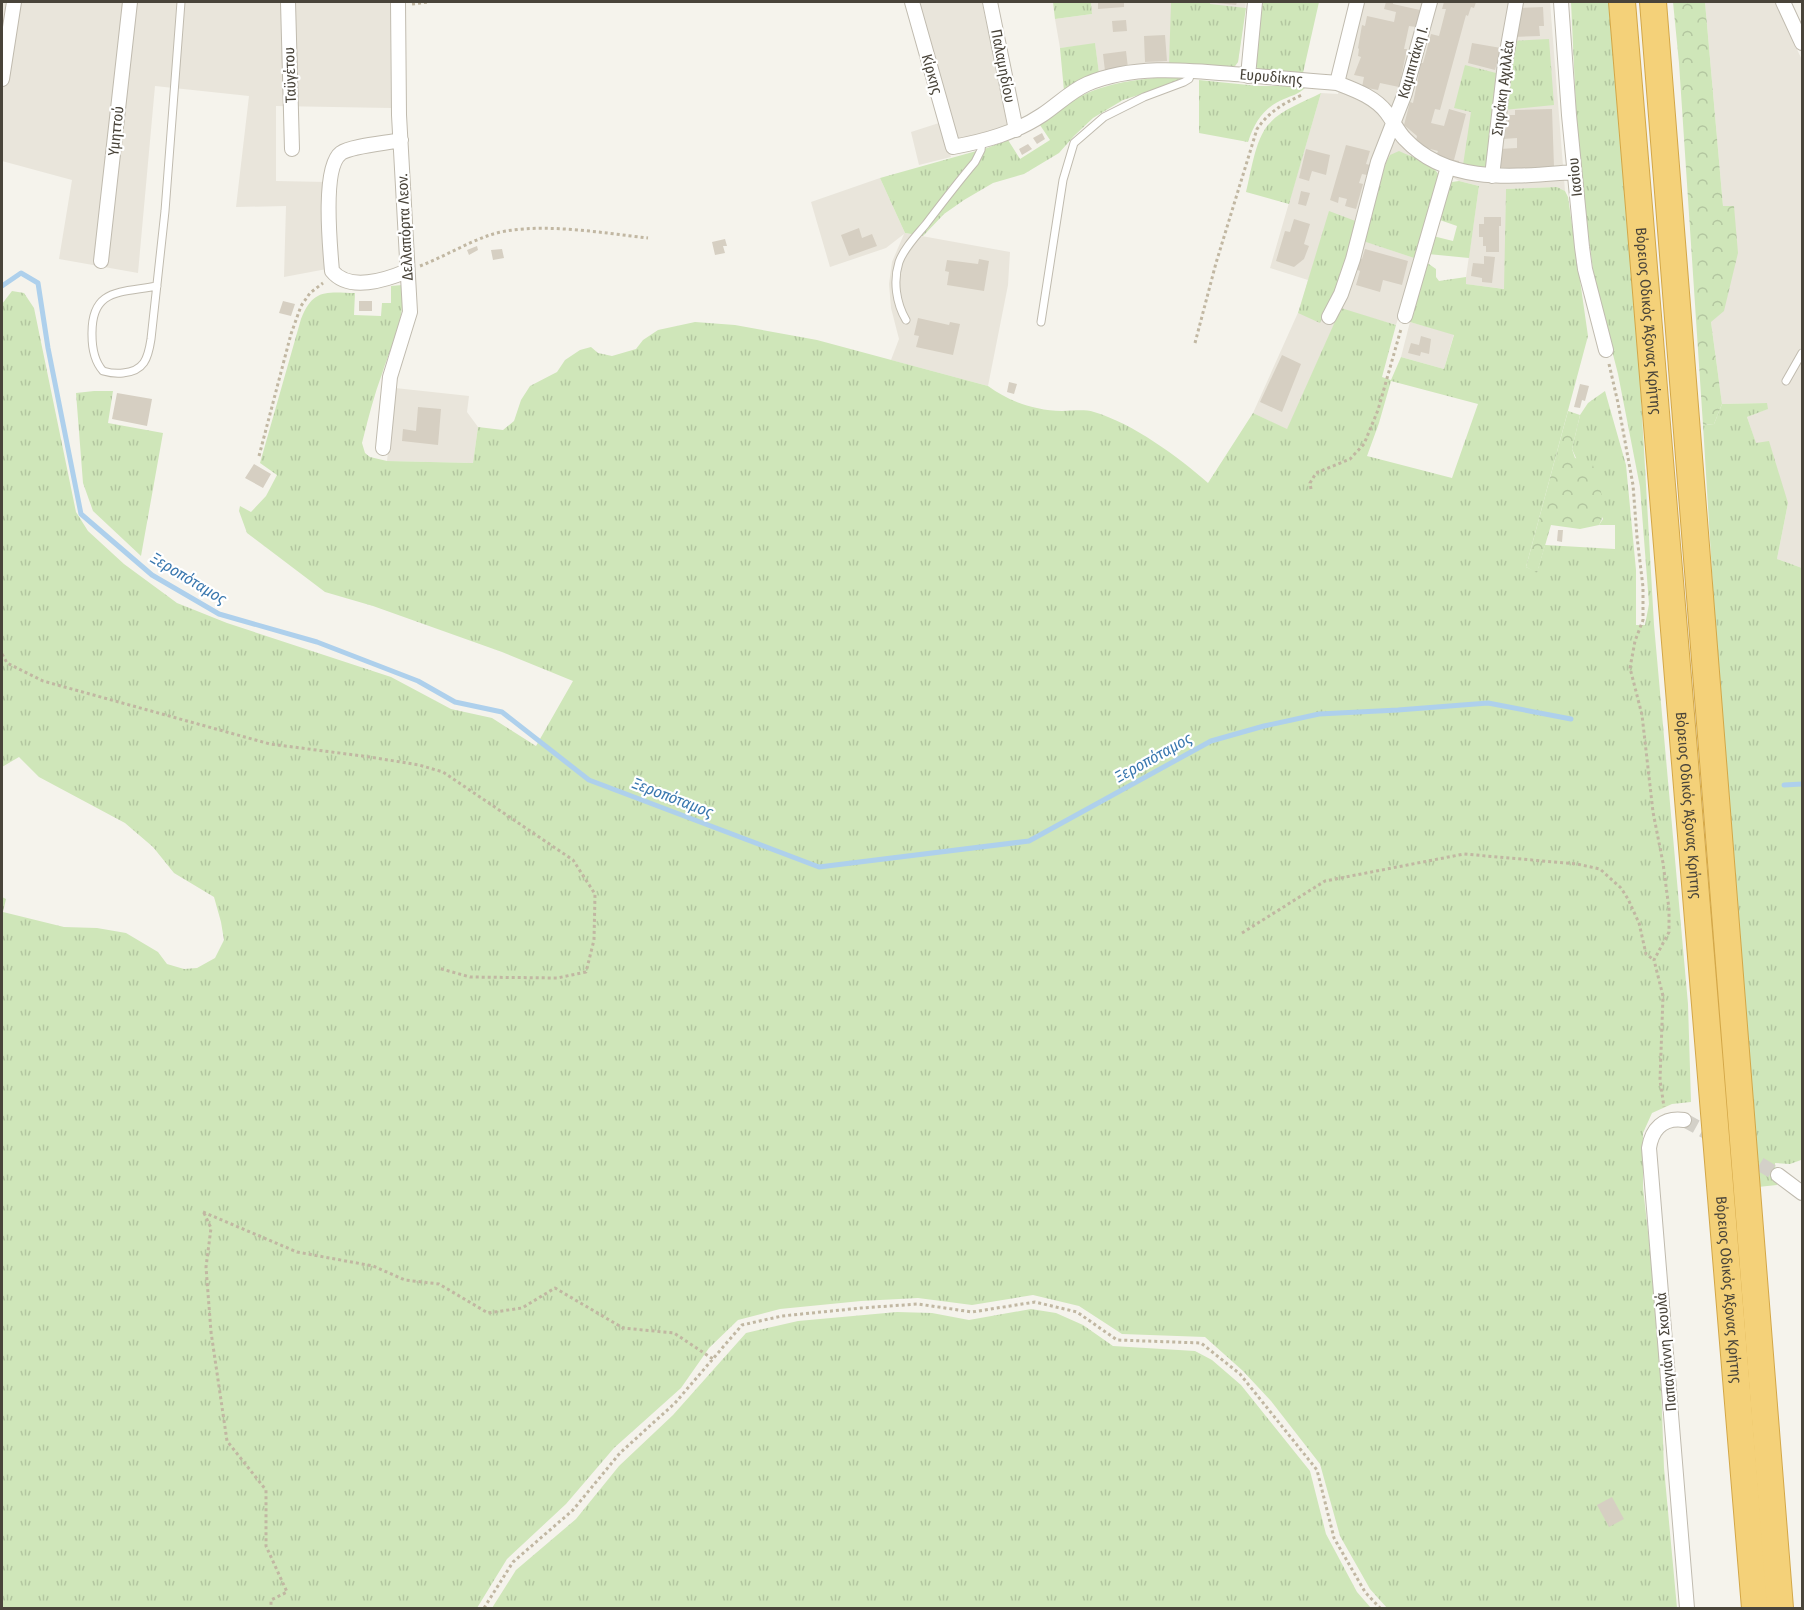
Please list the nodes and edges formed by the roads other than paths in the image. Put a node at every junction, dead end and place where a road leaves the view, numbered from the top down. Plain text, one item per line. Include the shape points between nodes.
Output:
1 (14, 2) edge
2 (130, 2) edge
3 (181, 2) edge
4 (288, 2) edge
5 (398, 2) edge
6 (912, 2) edge
7 (990, 2) edge
8 (1255, 2) edge
9 (1357, 2) edge
10 (1430, 2) edge
11 (1516, 2) edge
12 (1561, 2) edge
13 (1622, 2) edge
14 (1653, 2) edge
15 (1783, 2) edge
16 (1803, 43) edge
17 (1192, 71) junction
18 (1248, 76) junction
19 (2, 79) edge
20 (1336, 83) junction
21 (1393, 122) junction
22 (1016, 130) junction
23 (400, 140) junction
24 (981, 141) junction
25 (953, 147) joint
26 (292, 149) dead end
27 (1448, 167) junction
28 (1574, 172) junction
29 (1492, 176) junction
30 (101, 261) dead end
31 (407, 271) junction
32 (157, 286) junction
33 (1329, 316) dead end
34 (1405, 316) road end
35 (906, 321) dead end
36 (1041, 322) dead end
37 (1606, 350) road end
38 (1803, 353) edge
39 (1786, 381) dead end
40 (383, 448) dead end
41 (1684, 1120) tunnel mouth
42 (1779, 1174) tunnel mouth
43 (1803, 1193) edge
44 (1687, 1608) edge
45 (1755, 1608) edge
46 (1780, 1608) edge

1 - 19 street
2 - 30 street, Υμηττού
3 - 32 lane
4 - 26 street, Ταϋγέτου
5 - 23 street, Δελλαπόρτα Λεον.
6 - 25 street, Κίρκης
7 - 22 street, Παλαμηδίου
8 - 18 street
9 - 20 street
10 - 21 street, Καμπιτάκη Ι.
11 - 29 street, Σηφάκη Αχιλλέα
12 - 28 street, Ιασίου
13 - 45 highway, Βόρειος Οδικός Άξονας Κρήτης
14 - 46 highway, Βόρειος Οδικός Άξονας Κρήτης
15 - 16 street
17 - 18 street, Ευρυδίκης
17 - 22 street, Ευρυδίκης via 1118,75 1087,84
17 - 36 lane via 1184,82 1104,117 1074,143 1063,180
18 - 20 street, Ευρυδίκης
20 - 21 street, Ευρυδίκης via 1370,98
21 - 27 street, Ευρυδίκης via 1420,153
21 - 33 street, Καμπιτάκη Ι. via 1378,162 1348,275
22 - 24 street, Ευρυδίκης
23 - 31 street, Δελλαπόρτα Λεον.
23 - 31 street via 348,149 337,156 329,190 329,240 332,271 344,280 368,282
24 - 25 street, Ευρυδίκης
24 - 35 lane via 975,162 900,260 896,282
27 - 29 street, Ευρυδίκης
27 - 34 street
28 - 29 street, Ευρυδίκης
28 - 37 street, Ιασίου via 1585,269
31 - 40 street, Δελλαπόρτα Λεον. via 410,312 390,377
32 - 32 lane via 110,294 98,304 92,342 104,371 133,372 147,361
38 - 39 lane
41 - 44 street, Παπαγιάννη Σκουλά via 1668,1120 1658,1126 1649,1148
42 - 43 street

